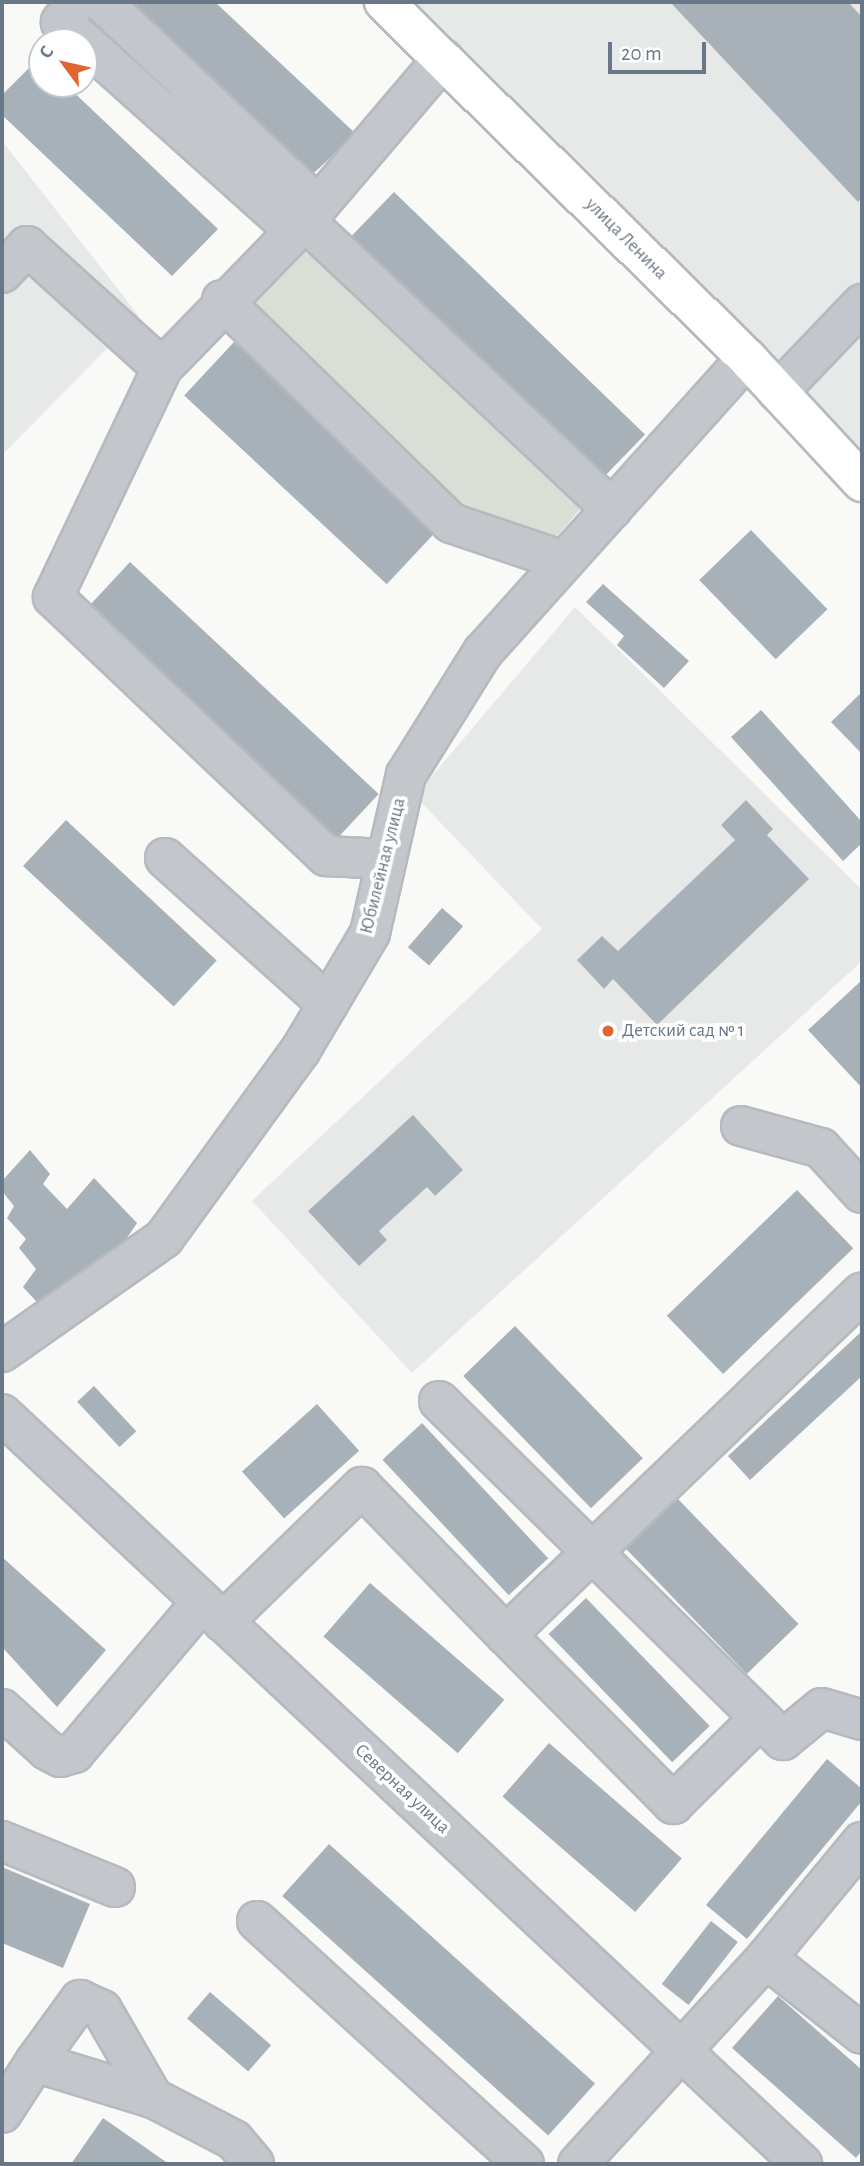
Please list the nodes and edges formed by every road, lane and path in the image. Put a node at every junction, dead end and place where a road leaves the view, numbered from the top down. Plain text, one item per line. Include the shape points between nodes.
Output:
1 (77, 2) edge
2 (102, 2) edge
3 (384, 2) edge
4 (68, 28) edge
5 (98, 55) edge
6 (443, 59) junction
7 (305, 221) junction
8 (2, 273) edge
9 (222, 300) junction
10 (862, 304) edge
11 (747, 359) junction
12 (162, 368) junction
13 (778, 392) junction
14 (862, 482) edge
15 (612, 509) junction
16 (563, 561) junction
17 (165, 858) dead end
18 (386, 859) junction
19 (328, 1004) junction
20 (741, 1126) dead end
21 (862, 1193) edge
22 (862, 1292) edge
23 (2, 1352) edge
24 (439, 1401) dead end
25 (2, 1414) edge
26 (591, 1554) junction
27 (212, 1612) junction
28 (506, 1635) junction
29 (2, 1709) edge
30 (761, 1718) junction
31 (862, 1720) edge
32 (2, 1841) edge
33 (862, 1842) edge
34 (116, 1887) dead end
35 (257, 1921) dead end
36 (766, 1958) junction
37 (862, 2035) edge
38 (680, 2050) junction
39 (35, 2062) junction
40 (153, 2098) junction
41 (2, 2113) edge
42 (254, 2164) edge
43 (524, 2164) edge
44 (578, 2164) edge
45 (802, 2164) edge

1 - 4 street via 61,22
2 - 7 street via 301,190
3 - 6 main road, улица Ленина
5 - 7 street via 281,218
6 - 7 street
6 - 11 main road, улица Ленина
7 - 9 street
7 - 15 street
8 - 12 street via 27,246
9 - 12 street
9 - 16 street via 452,523
10 - 13 street
11 - 13 main road, улица Ленина
11 - 15 street, Юбилейная улица
12 - 18 street via 53,597 327,856
13 - 14 main road, улица Ленина
15 - 16 street, Юбилейная улица
16 - 18 street, Юбилейная улица via 483,652 406,775
17 - 19 street
18 - 19 street, Юбилейная улица via 370,933
19 - 23 street, Юбилейная улица via 164,1237
20 - 21 street via 821,1148
22 - 26 street
24 - 26 street
25 - 27 street, Северная улица
26 - 28 street
26 - 30 street
27 - 28 street via 362,1487
27 - 29 street via 74,1753 60,1757 47,1750
27 - 38 street, Северная улица
28 - 30 street via 673,1804
30 - 31 street via 782,1740 822,1709
32 - 34 street
33 - 36 street
35 - 43 street
36 - 37 street
36 - 38 street
38 - 44 street
38 - 45 street, Северная улица
39 - 40 street
39 - 40 street via 80,2000 102,2010
39 - 41 street
40 - 42 street via 234,2140

